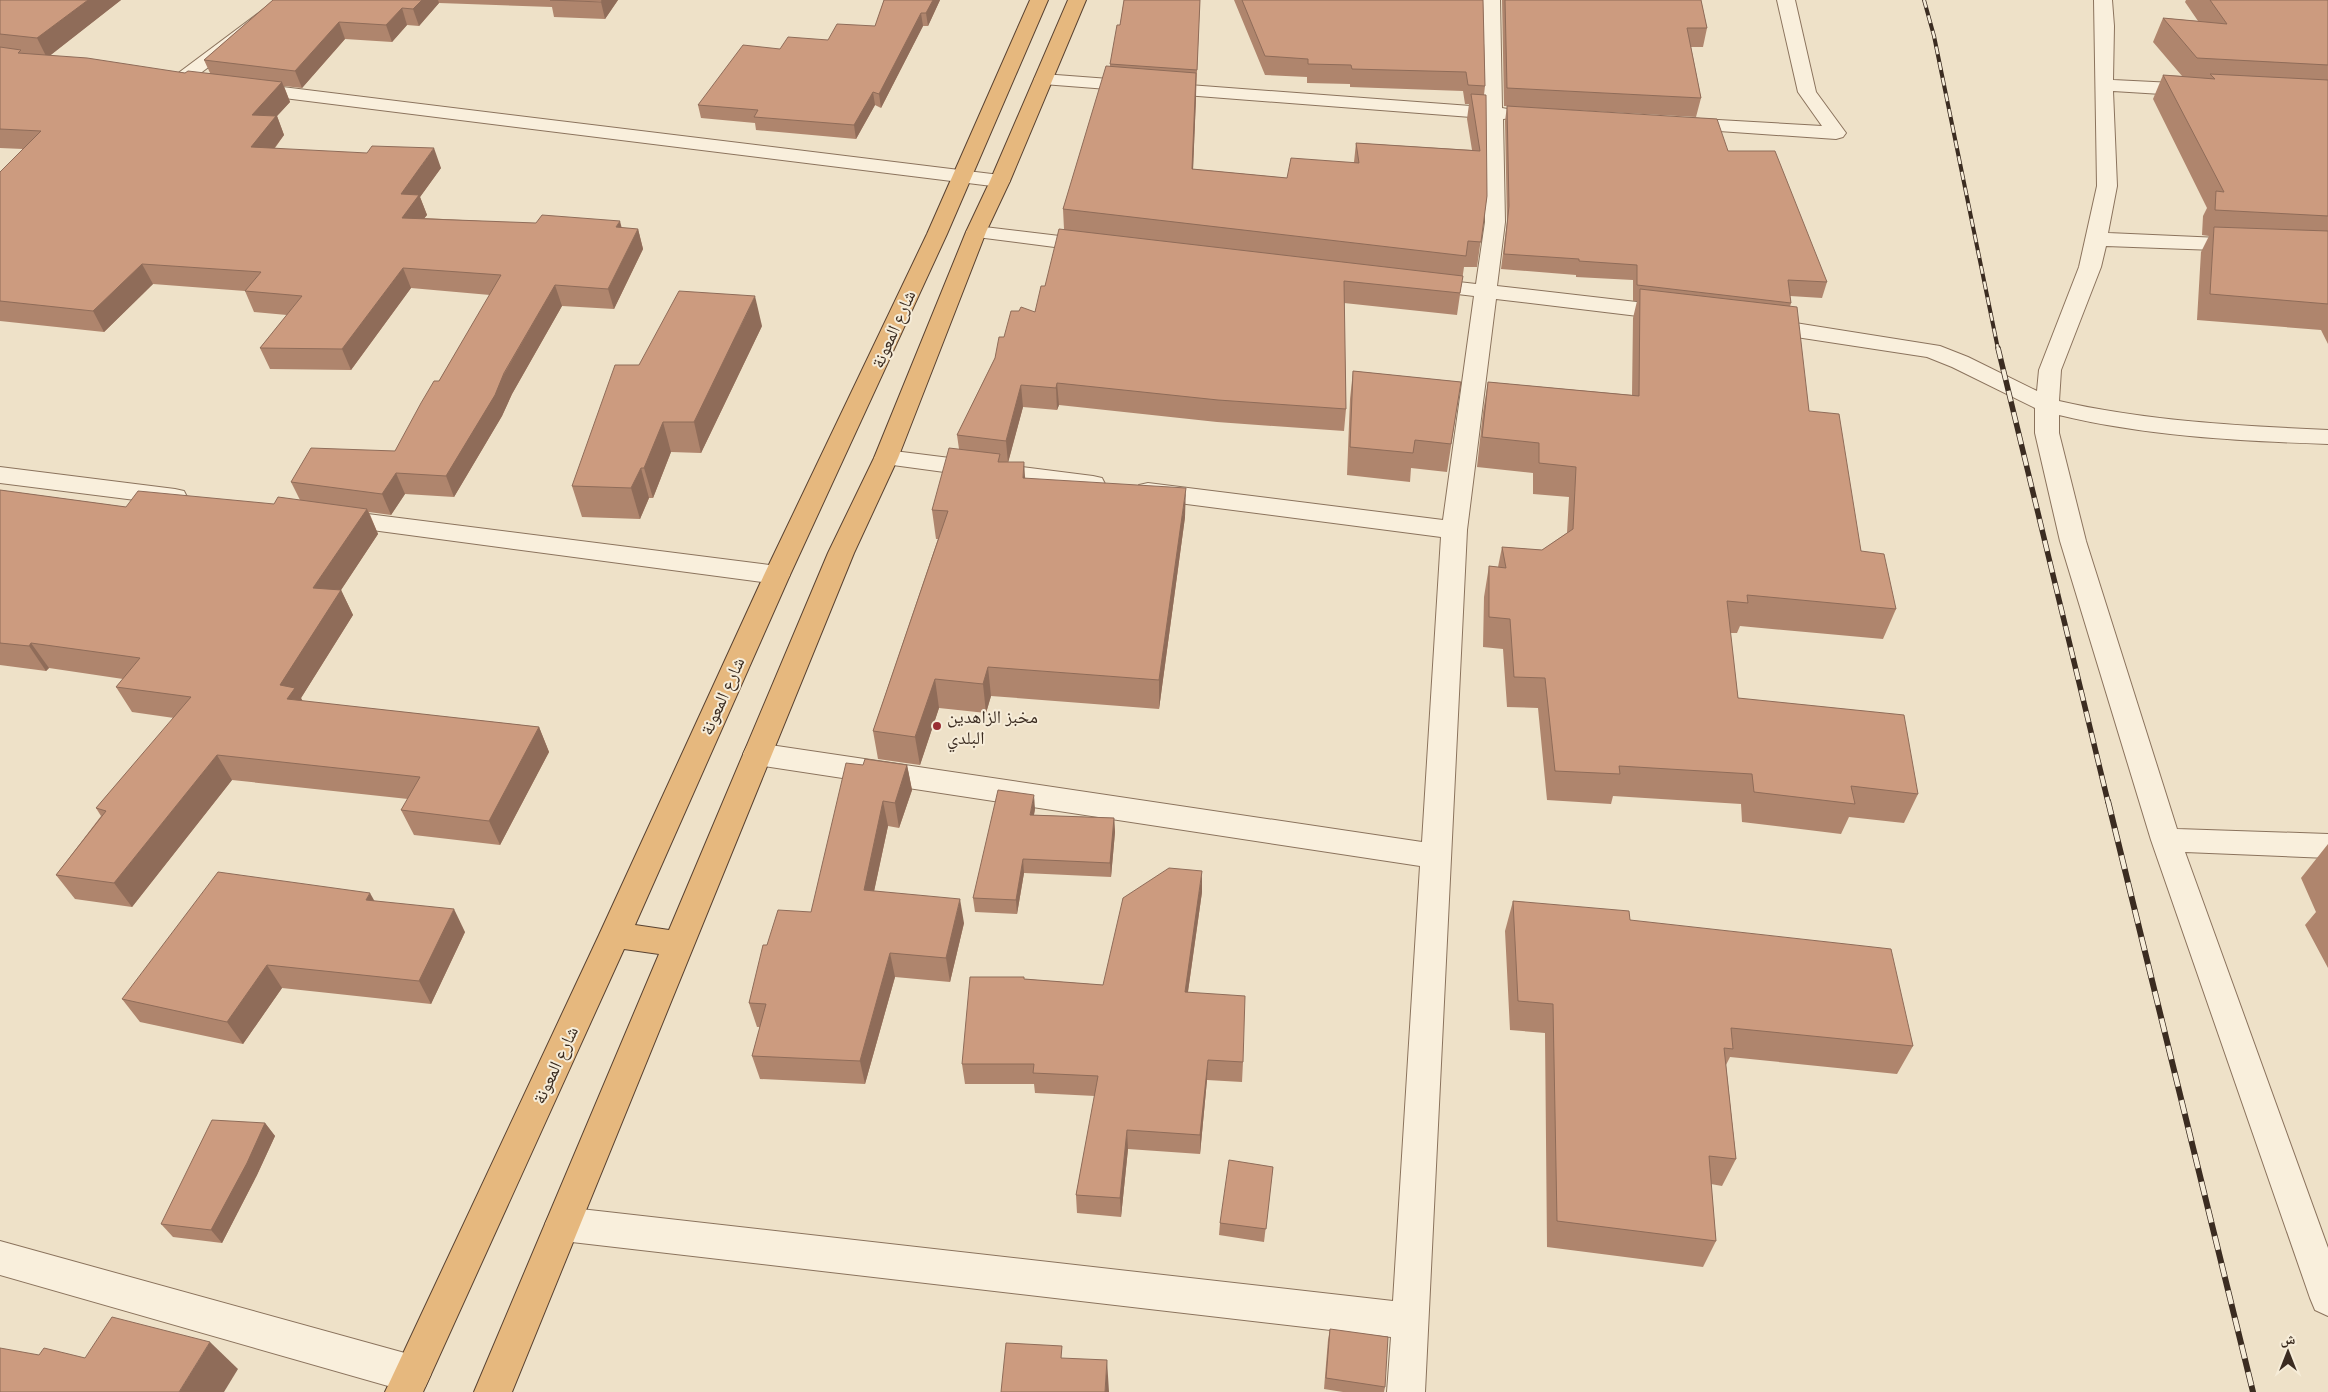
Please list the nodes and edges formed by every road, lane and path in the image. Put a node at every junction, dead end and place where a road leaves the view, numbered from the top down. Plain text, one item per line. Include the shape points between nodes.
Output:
1 (287, 0) edge
2 (1039, 0) edge
3 (1077, 0) edge
4 (1491, 0) edge
5 (1786, 0) edge
6 (2102, 0) edge
7 (160, 79) edge
8 (1043, 79) junction
9 (179, 81) junction
10 (209, 85) edge
11 (2104, 85) junction
12 (229, 87) edge
13 (2211, 91) edge
14 (1494, 113) junction
15 (1524, 115) edge
16 (1660, 123) edge
17 (962, 176) junction
18 (1000, 181) junction
19 (976, 232) junction
20 (2097, 239) junction
21 (2261, 246) edge
22 (1113, 248) edge
23 (1408, 282) edge
24 (1486, 291) junction
25 (1693, 316) edge
26 (1742, 322) edge
27 (2046, 405) junction
28 (2328, 437) edge
29 (886, 458) junction
30 (0, 475) edge
31 (197, 500) edge
32 (315, 515) edge
33 (1454, 530) junction
34 (777, 575) junction
35 (758, 754) junction
36 (2166, 840) junction
37 (2328, 846) edge
38 (1436, 856) junction
39 (615, 935) junction
40 (678, 944) junction
41 (563, 1224) junction
42 (0, 1258) edge
43 (2328, 1298) edge
44 (1411, 1322) junction
45 (408, 1383) edge
46 (493, 1392) edge
47 (1406, 1392) edge

1 - 9 street
2 - 17 highway, شارع المعونة
3 - 8 highway
4 - 14 street
5 - 16 street via 1807,92 1836,133
6 - 11 street
7 - 9 street
8 - 14 street
8 - 18 highway
9 - 10 street
11 - 13 street
11 - 20 street via 2107,186
12 - 17 street
14 - 15 street
14 - 24 street via 1495,222
17 - 18 street
17 - 34 highway, شارع المعونة
18 - 19 highway
19 - 22 street
19 - 29 highway
20 - 21 street
20 - 27 street via 2090,267 2050,370
23 - 24 street
24 - 25 street
24 - 33 street
26 - 27 street via 1932,351
27 - 28 street via 2097,417 2152,424 2252,434
27 - 36 street via 2047,433 2073,541
29 - 33 street
29 - 35 highway via 841,553
30 - 31 street
32 - 34 street
33 - 38 street
34 - 39 highway, شارع المعونة
35 - 38 street
35 - 40 highway
36 - 37 street
36 - 43 street
38 - 44 street
39 - 40 highway
39 - 45 highway, شارع المعونة
40 - 41 highway
41 - 44 street
41 - 46 highway
42 - 45 street
44 - 47 street

